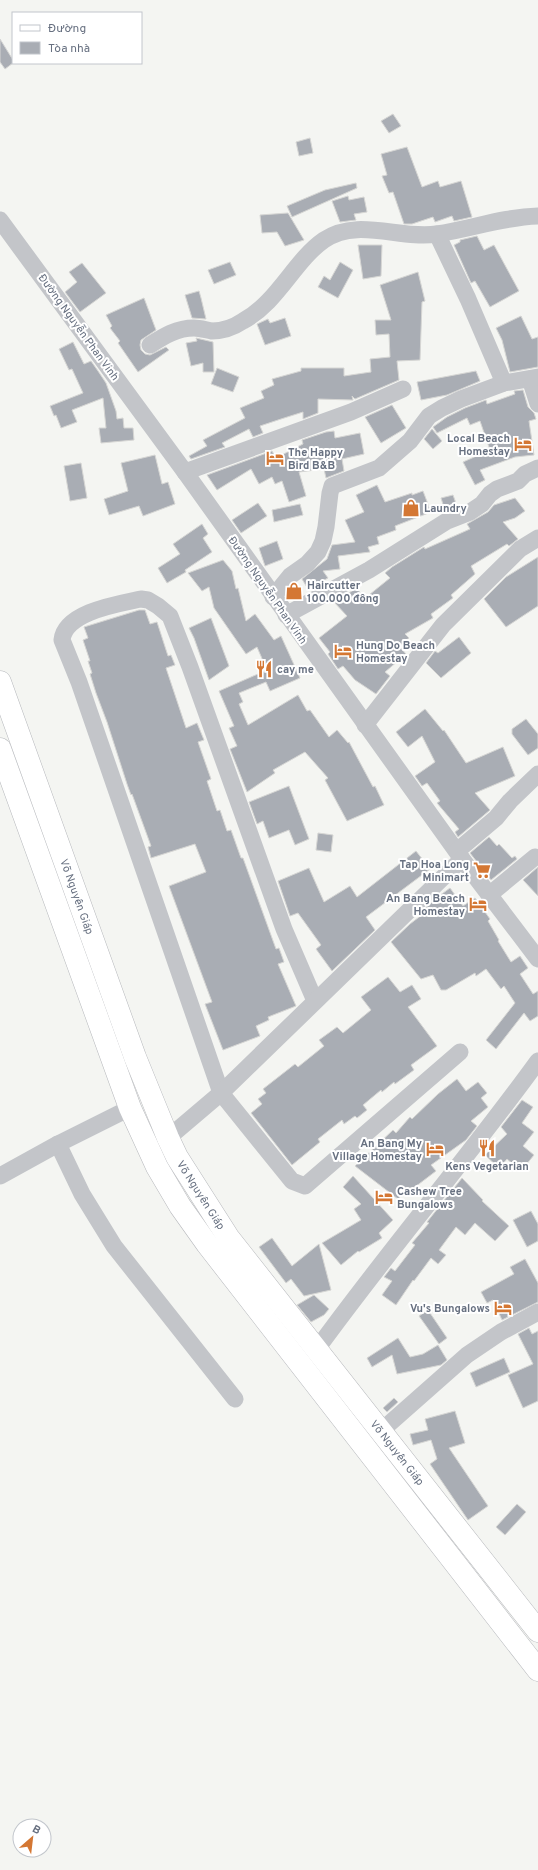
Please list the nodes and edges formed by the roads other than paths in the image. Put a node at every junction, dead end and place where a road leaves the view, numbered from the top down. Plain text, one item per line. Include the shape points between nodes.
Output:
1 (538, 216) edge
2 (0, 220) edge
3 (437, 234) junction
4 (150, 345) dead end
5 (534, 378) edge
6 (504, 383) junction
7 (403, 389) dead end
8 (538, 404) edge
9 (538, 468) edge
10 (185, 472) junction
11 (538, 538) edge
12 (273, 597) junction
13 (286, 615) junction
14 (0, 682) edge
15 (365, 725) junction
16 (0, 749) edge
17 (538, 774) edge
18 (459, 855) junction
19 (535, 857) dead end
20 (489, 895) junction
21 (538, 959) edge
22 (315, 1001) junction
23 (460, 1052) dead end
24 (538, 1061) edge
25 (221, 1093) junction
26 (130, 1108) junction
27 (168, 1138) junction
28 (58, 1144) junction
29 (148, 1148) junction
30 (0, 1176) edge
31 (538, 1312) edge
32 (317, 1349) junction
33 (235, 1399) dead end
34 (381, 1430) junction
35 (538, 1632) edge
36 (538, 1670) edge

1 - 3 street via 503,219
2 - 10 street, Đường Nguyễn Phan Vinh
3 - 4 street via 376,230 340,233 324,240 314,249 259,310 243,321 227,329 213,331 195,328 178,330 165,334
3 - 6 street via 468,298
5 - 6 street
5 - 8 street
6 - 12 street via 461,399 429,416 410,441 379,468 332,486 323,541 318,552 290,576
7 - 10 street via 351,412
9 - 13 street via 525,474 518,481 497,489 470,512 447,521 369,570
10 - 12 street, Đường Nguyễn Phan Vinh
11 - 15 street via 520,549 442,625
12 - 13 street, Đường Nguyễn Phan Vinh
13 - 15 street, Đường Nguyễn Phan Vinh
14 - 27 main road, Võ Nguyên Giáp via 135,1057
15 - 18 street, Đường Nguyễn Phan Vinh
16 - 26 main road, Võ Nguyên Giáp
17 - 18 street
18 - 20 street, Đường Nguyễn Phan Vinh
18 - 22 street
19 - 20 street
20 - 21 street, Đường Nguyễn Phan Vinh
22 - 25 street
22 - 25 street via 284,929 170,616 148,600 141,599 92,612 72,621 62,640 79,682
23 - 25 street via 305,1186 292,1181
24 - 32 street via 503,1110 353,1299
25 - 27 street
26 - 28 street
26 - 29 main road, Võ Nguyên Giáp
27 - 29 main road
27 - 32 main road, Võ Nguyên Giáp via 177,1158 228,1237
28 - 30 street
28 - 33 street via 82,1194 114,1246
29 - 36 main road, Võ Nguyên Giáp via 180,1206 207,1244
31 - 34 street via 501,1332 467,1355
32 - 34 main road, Võ Nguyên Giáp
34 - 35 main road, Võ Nguyên Giáp

